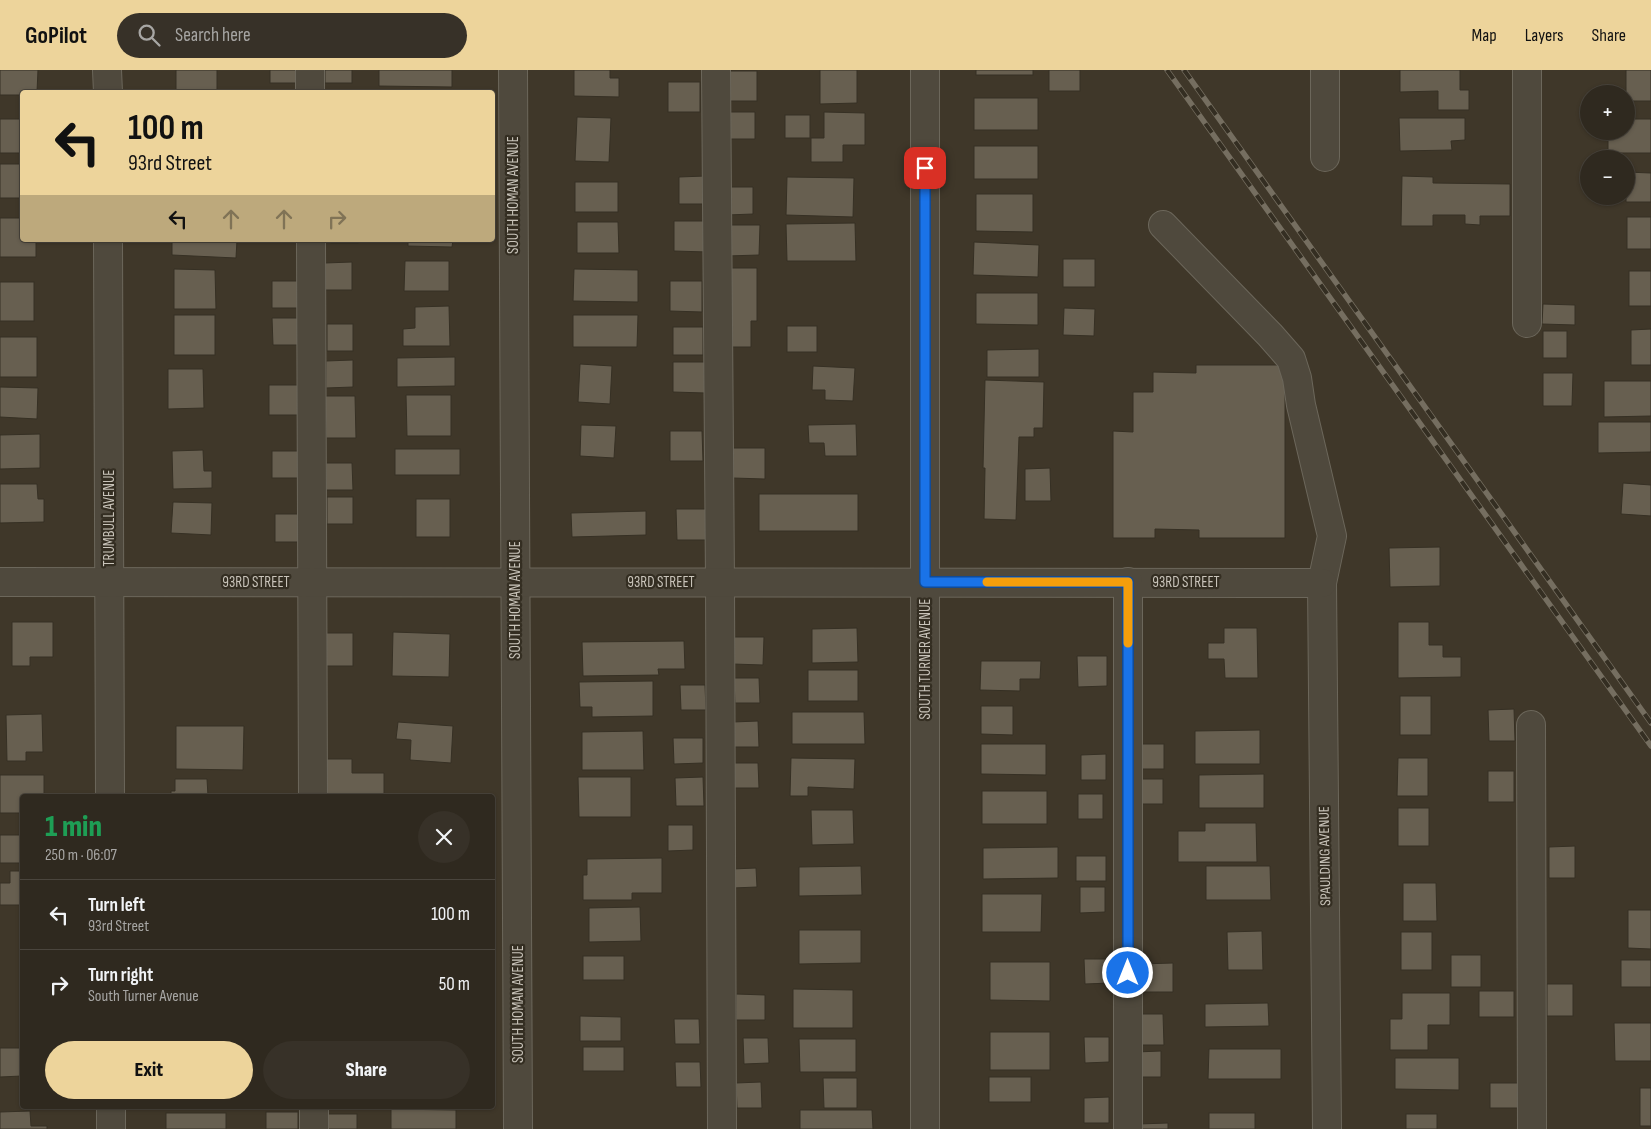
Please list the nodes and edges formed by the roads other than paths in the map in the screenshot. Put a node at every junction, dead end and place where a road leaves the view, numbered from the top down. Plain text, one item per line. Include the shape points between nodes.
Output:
1 (107, 70) edge
2 (310, 70) edge
3 (513, 70) edge
4 (716, 70) edge
5 (925, 70) edge
6 (1324, 70) edge
7 (1527, 70) edge
8 (108, 90) edge
9 (310, 90) edge
10 (1325, 157) dead end
11 (1163, 225) dead end
12 (108, 242) edge
13 (311, 242) edge
14 (1527, 323) dead end
15 (0, 582) edge
16 (109, 582) junction
17 (312, 582) junction
18 (515, 582) junction
19 (720, 582) junction
20 (925, 582) junction
21 (1128, 582) junction
22 (1322, 582) junction
23 (1531, 725) dead end
24 (110, 794) edge
25 (313, 794) edge
26 (111, 1109) edge
27 (314, 1109) edge
28 (111, 1129) edge
29 (314, 1129) edge
30 (518, 1129) edge
31 (722, 1129) edge
32 (925, 1129) edge
33 (1128, 1129) edge
34 (1327, 1129) edge
35 (1532, 1129) edge

1 - 8 street
2 - 9 street
3 - 18 street, SOUTH HOMAN AVENUE
4 - 19 street
5 - 20 street, SOUTH TURNER AVENUE
6 - 10 street
7 - 14 street
11 - 22 street, SPAULDING AVENUE via 1291,359 1332,536
12 - 16 street, TRUMBULL AVENUE
13 - 17 street
15 - 16 street, 93RD STREET
16 - 17 street, 93RD STREET
16 - 24 street, TRUMBULL AVENUE
17 - 18 street, 93RD STREET
17 - 25 street
18 - 19 street, 93RD STREET
18 - 30 street, SOUTH HOMAN AVENUE
19 - 20 street, 93RD STREET
19 - 31 street
20 - 21 street, 93RD STREET
20 - 32 street, SOUTH TURNER AVENUE
21 - 22 street, 93RD STREET
21 - 33 street
22 - 34 street, SPAULDING AVENUE
23 - 35 street
26 - 28 street
27 - 29 street

